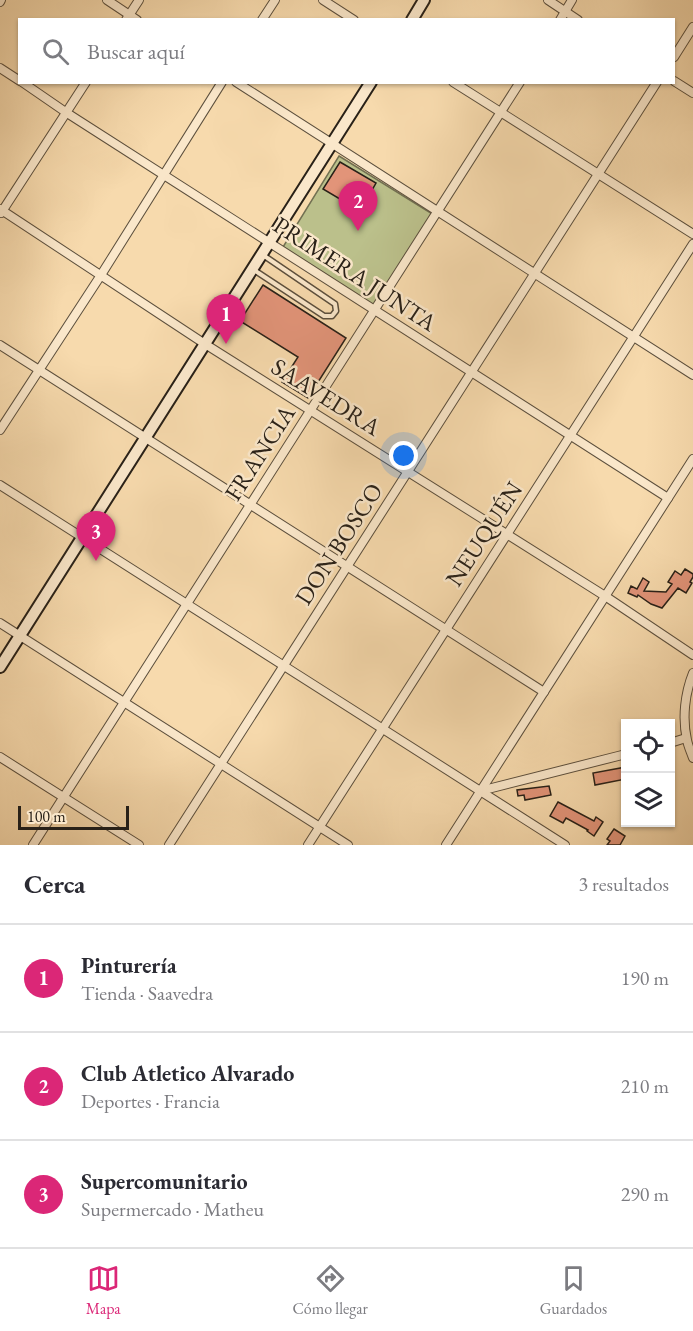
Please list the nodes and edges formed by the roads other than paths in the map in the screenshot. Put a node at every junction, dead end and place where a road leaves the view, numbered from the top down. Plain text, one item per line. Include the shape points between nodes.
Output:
1 (107, 0) edge
2 (139, 0) edge
3 (275, 0) edge
4 (323, 0) edge
5 (424, 0) edge
6 (548, 0) edge
7 (572, 0) edge
8 (565, 11) junction
9 (131, 18) edge
10 (263, 18) edge
11 (351, 18) edge
12 (413, 18) edge
13 (561, 18) edge
14 (575, 18) edge
15 (693, 27) edge
16 (675, 55) edge
17 (0, 68) edge
18 (18, 80) edge
19 (675, 82) edge
20 (24, 84) edge
21 (85, 84) edge
22 (221, 84) edge
23 (239, 84) edge
24 (370, 84) edge
25 (456, 84) edge
26 (519, 84) edge
27 (656, 84) edge
28 (693, 93) edge
29 (67, 112) junction
30 (501, 112) junction
31 (332, 144) junction
32 (163, 174) junction
33 (598, 174) junction
34 (1, 211) edge
35 (438, 211) junction
36 (693, 234) edge
37 (270, 243) junction
38 (693, 244) edge
39 (262, 255) junction
40 (253, 269) junction
41 (535, 274) junction
42 (101, 275) junction
43 (375, 310) junction
44 (634, 337) junction
45 (205, 344) junction
46 (0, 345) edge
47 (39, 370) junction
48 (472, 372) junction
49 (693, 375) edge
50 (310, 410) junction
51 (0, 430) edge
52 (570, 435) junction
53 (146, 438) junction
54 (693, 459) edge
55 (408, 472) junction
56 (0, 485) edge
57 (668, 498) junction
58 (250, 505) junction
59 (507, 534) junction
60 (82, 538) junction
61 (347, 567) junction
62 (605, 596) junction
63 (187, 604) junction
64 (0, 623) edge
65 (446, 630) junction
66 (20, 636) junction
67 (693, 655) edge
68 (284, 666) junction
69 (0, 667) edge
70 (693, 673) edge
71 (544, 692) junction
72 (124, 702) junction
73 (382, 729) junction
74 (686, 738) junction
75 (675, 741) edge
76 (621, 755) edge
77 (0, 757) edge
78 (693, 758) edge
79 (221, 764) junction
80 (480, 791) junction
81 (63, 797) junction
82 (320, 827) junction
83 (33, 845) edge
84 (139, 845) edge
85 (169, 845) edge
86 (308, 845) edge
87 (348, 845) edge
88 (446, 845) edge
89 (565, 845) edge

1 - 9 street
2 - 9 street
3 - 10 street
4 - 11 street
5 - 12 main road
6 - 8 street
7 - 8 street
8 - 13 street
8 - 14 street
15 - 16 street
17 - 18 street, PRIMERA JUNTA
19 - 28 street
20 - 29 street, PRIMERA JUNTA
21 - 29 street
22 - 32 street
23 - 31 street
24 - 31 main road
25 - 30 street
26 - 30 street, FRANCIA
27 - 33 street, DON BOSCO
29 - 32 street, PRIMERA JUNTA
29 - 34 street
30 - 33 street
30 - 35 street, FRANCIA
31 - 35 street
31 - 37 main road
32 - 37 street, PRIMERA JUNTA
32 - 42 street
33 - 36 street
33 - 41 street, DON BOSCO
34 - 42 street, SAAVEDRA
35 - 41 street
35 - 43 street, FRANCIA
37 - 39 main road
37 - 43 street, PRIMERA JUNTA
38 - 44 street, NEUQUÉN
39 - 40 main road
39 - 40 lane via 335,304 336,311 332,316 324,316
40 - 45 main road
41 - 44 street
41 - 48 street, DON BOSCO
42 - 45 street, SAAVEDRA
42 - 47 street
43 - 48 street, PRIMERA JUNTA
43 - 50 street, FRANCIA
44 - 49 street
44 - 52 street, NEUQUÉN
45 - 50 street, SAAVEDRA
45 - 53 main road
46 - 47 street
47 - 51 street
47 - 53 street
48 - 52 street, PRIMERA JUNTA
48 - 55 street, DON BOSCO
50 - 55 street, SAAVEDRA
50 - 58 street, FRANCIA
52 - 57 street, PRIMERA JUNTA
52 - 59 street, NEUQUÉN
53 - 58 street
53 - 60 main road
54 - 57 street
55 - 59 street, SAAVEDRA
55 - 61 street, DON BOSCO
56 - 60 street
57 - 62 street
58 - 61 street
58 - 63 street, FRANCIA
59 - 62 street, SAAVEDRA
59 - 65 street, NEUQUÉN
60 - 63 street
60 - 66 main road
61 - 65 street
61 - 68 street, DON BOSCO
62 - 67 street, SAAVEDRA
62 - 71 street
63 - 68 street
63 - 72 street, FRANCIA
64 - 66 street
65 - 71 street
65 - 73 street, NEUQUÉN
66 - 69 main road
66 - 72 street
68 - 73 street
68 - 79 street, DON BOSCO
70 - 74 street via 684,710
71 - 80 street
72 - 79 street
72 - 81 street, FRANCIA
73 - 80 street
73 - 82 street, NEUQUÉN
74 - 75 street
74 - 78 street
76 - 80 street
77 - 81 street
79 - 82 street
79 - 85 street, DON BOSCO
80 - 88 street
80 - 89 street
81 - 83 street, FRANCIA
81 - 84 street
82 - 86 street, NEUQUÉN
82 - 87 street

